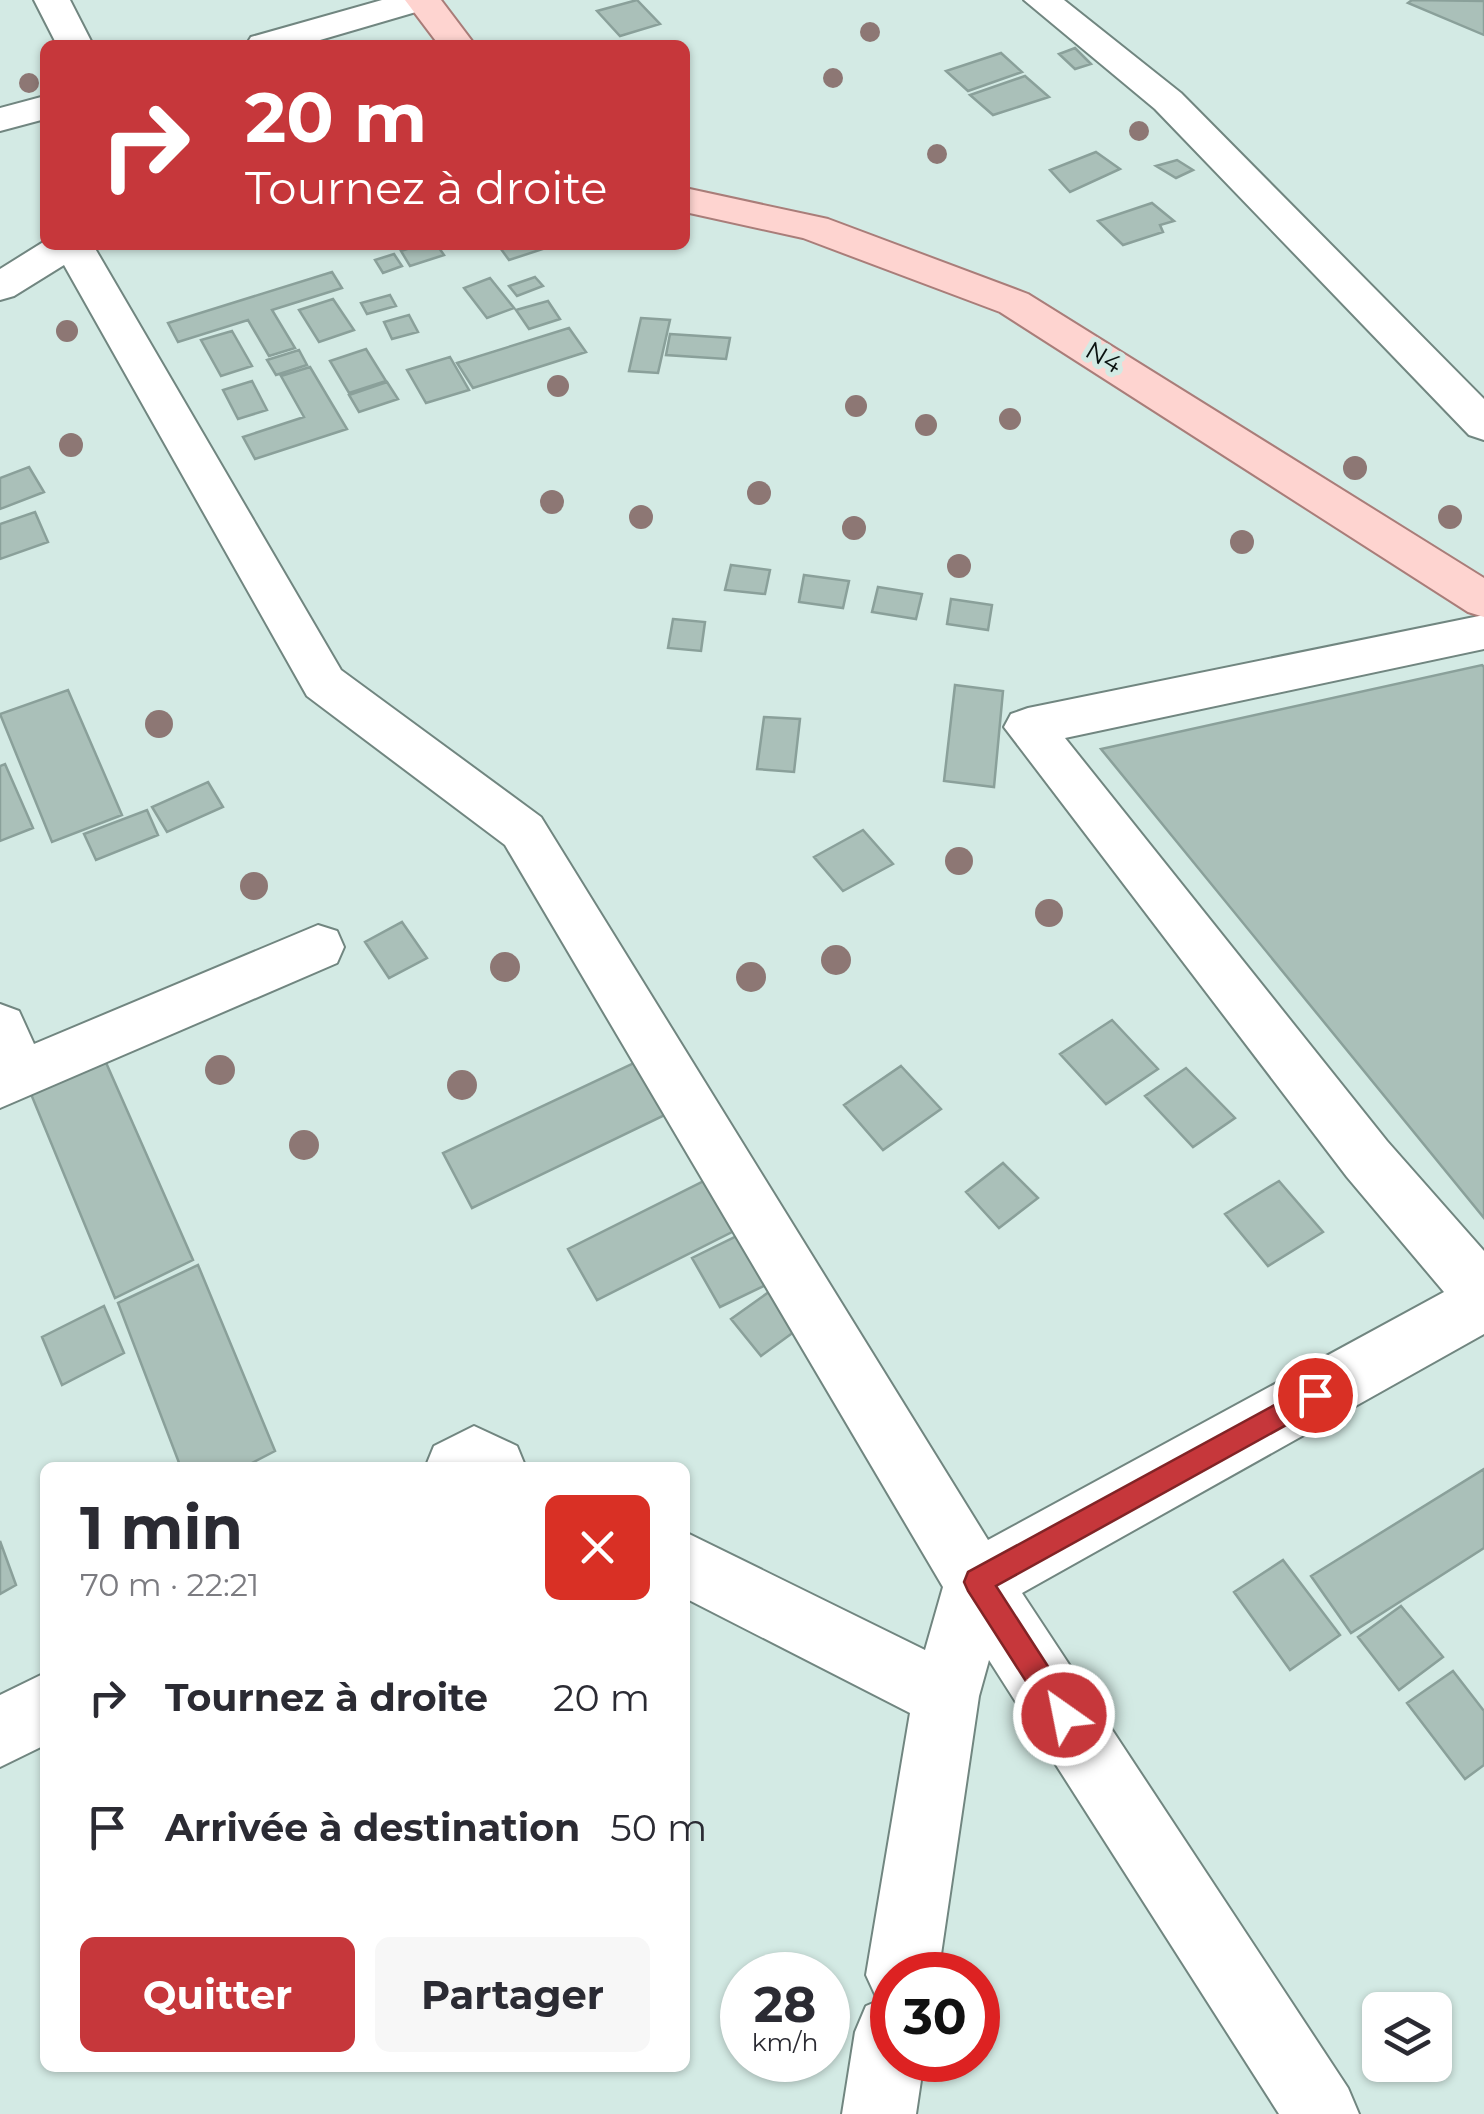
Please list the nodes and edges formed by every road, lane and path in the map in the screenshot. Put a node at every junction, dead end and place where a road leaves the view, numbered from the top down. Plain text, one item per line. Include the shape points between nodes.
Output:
1 (52, 0) edge
2 (422, 0) edge
3 (1042, 0) edge
4 (72, 40) edge
5 (282, 40) edge
6 (452, 40) edge
7 (40, 109) edge
8 (0, 120) edge
9 (690, 201) edge
10 (62, 250) edge
11 (73, 250) edge
12 (0, 287) edge
13 (1484, 425) edge
14 (1484, 600) edge
15 (1484, 632) edge
16 (318, 946) dead end
17 (7, 1062) edge
18 (1484, 1299) edge
19 (690, 1567) edge
20 (978, 1582) junction
21 (946, 1696) junction
22 (40, 1710) edge
23 (0, 1733) edge
24 (906, 1952) edge
25 (884, 2082) edge
26 (879, 2114) edge
27 (1322, 2114) edge

1 - 4 street
2 - 5 street
2 - 6 main road
3 - 13 street via 1168,101
7 - 8 street
9 - 14 main road, N4 via 814,228 1014,303
10 - 12 street
11 - 20 street via 324,683 523,831
15 - 18 street via 1028,727
16 - 17 street
18 - 20 street
19 - 21 street
20 - 21 street
20 - 27 street
21 - 24 street
22 - 23 street
25 - 26 street

